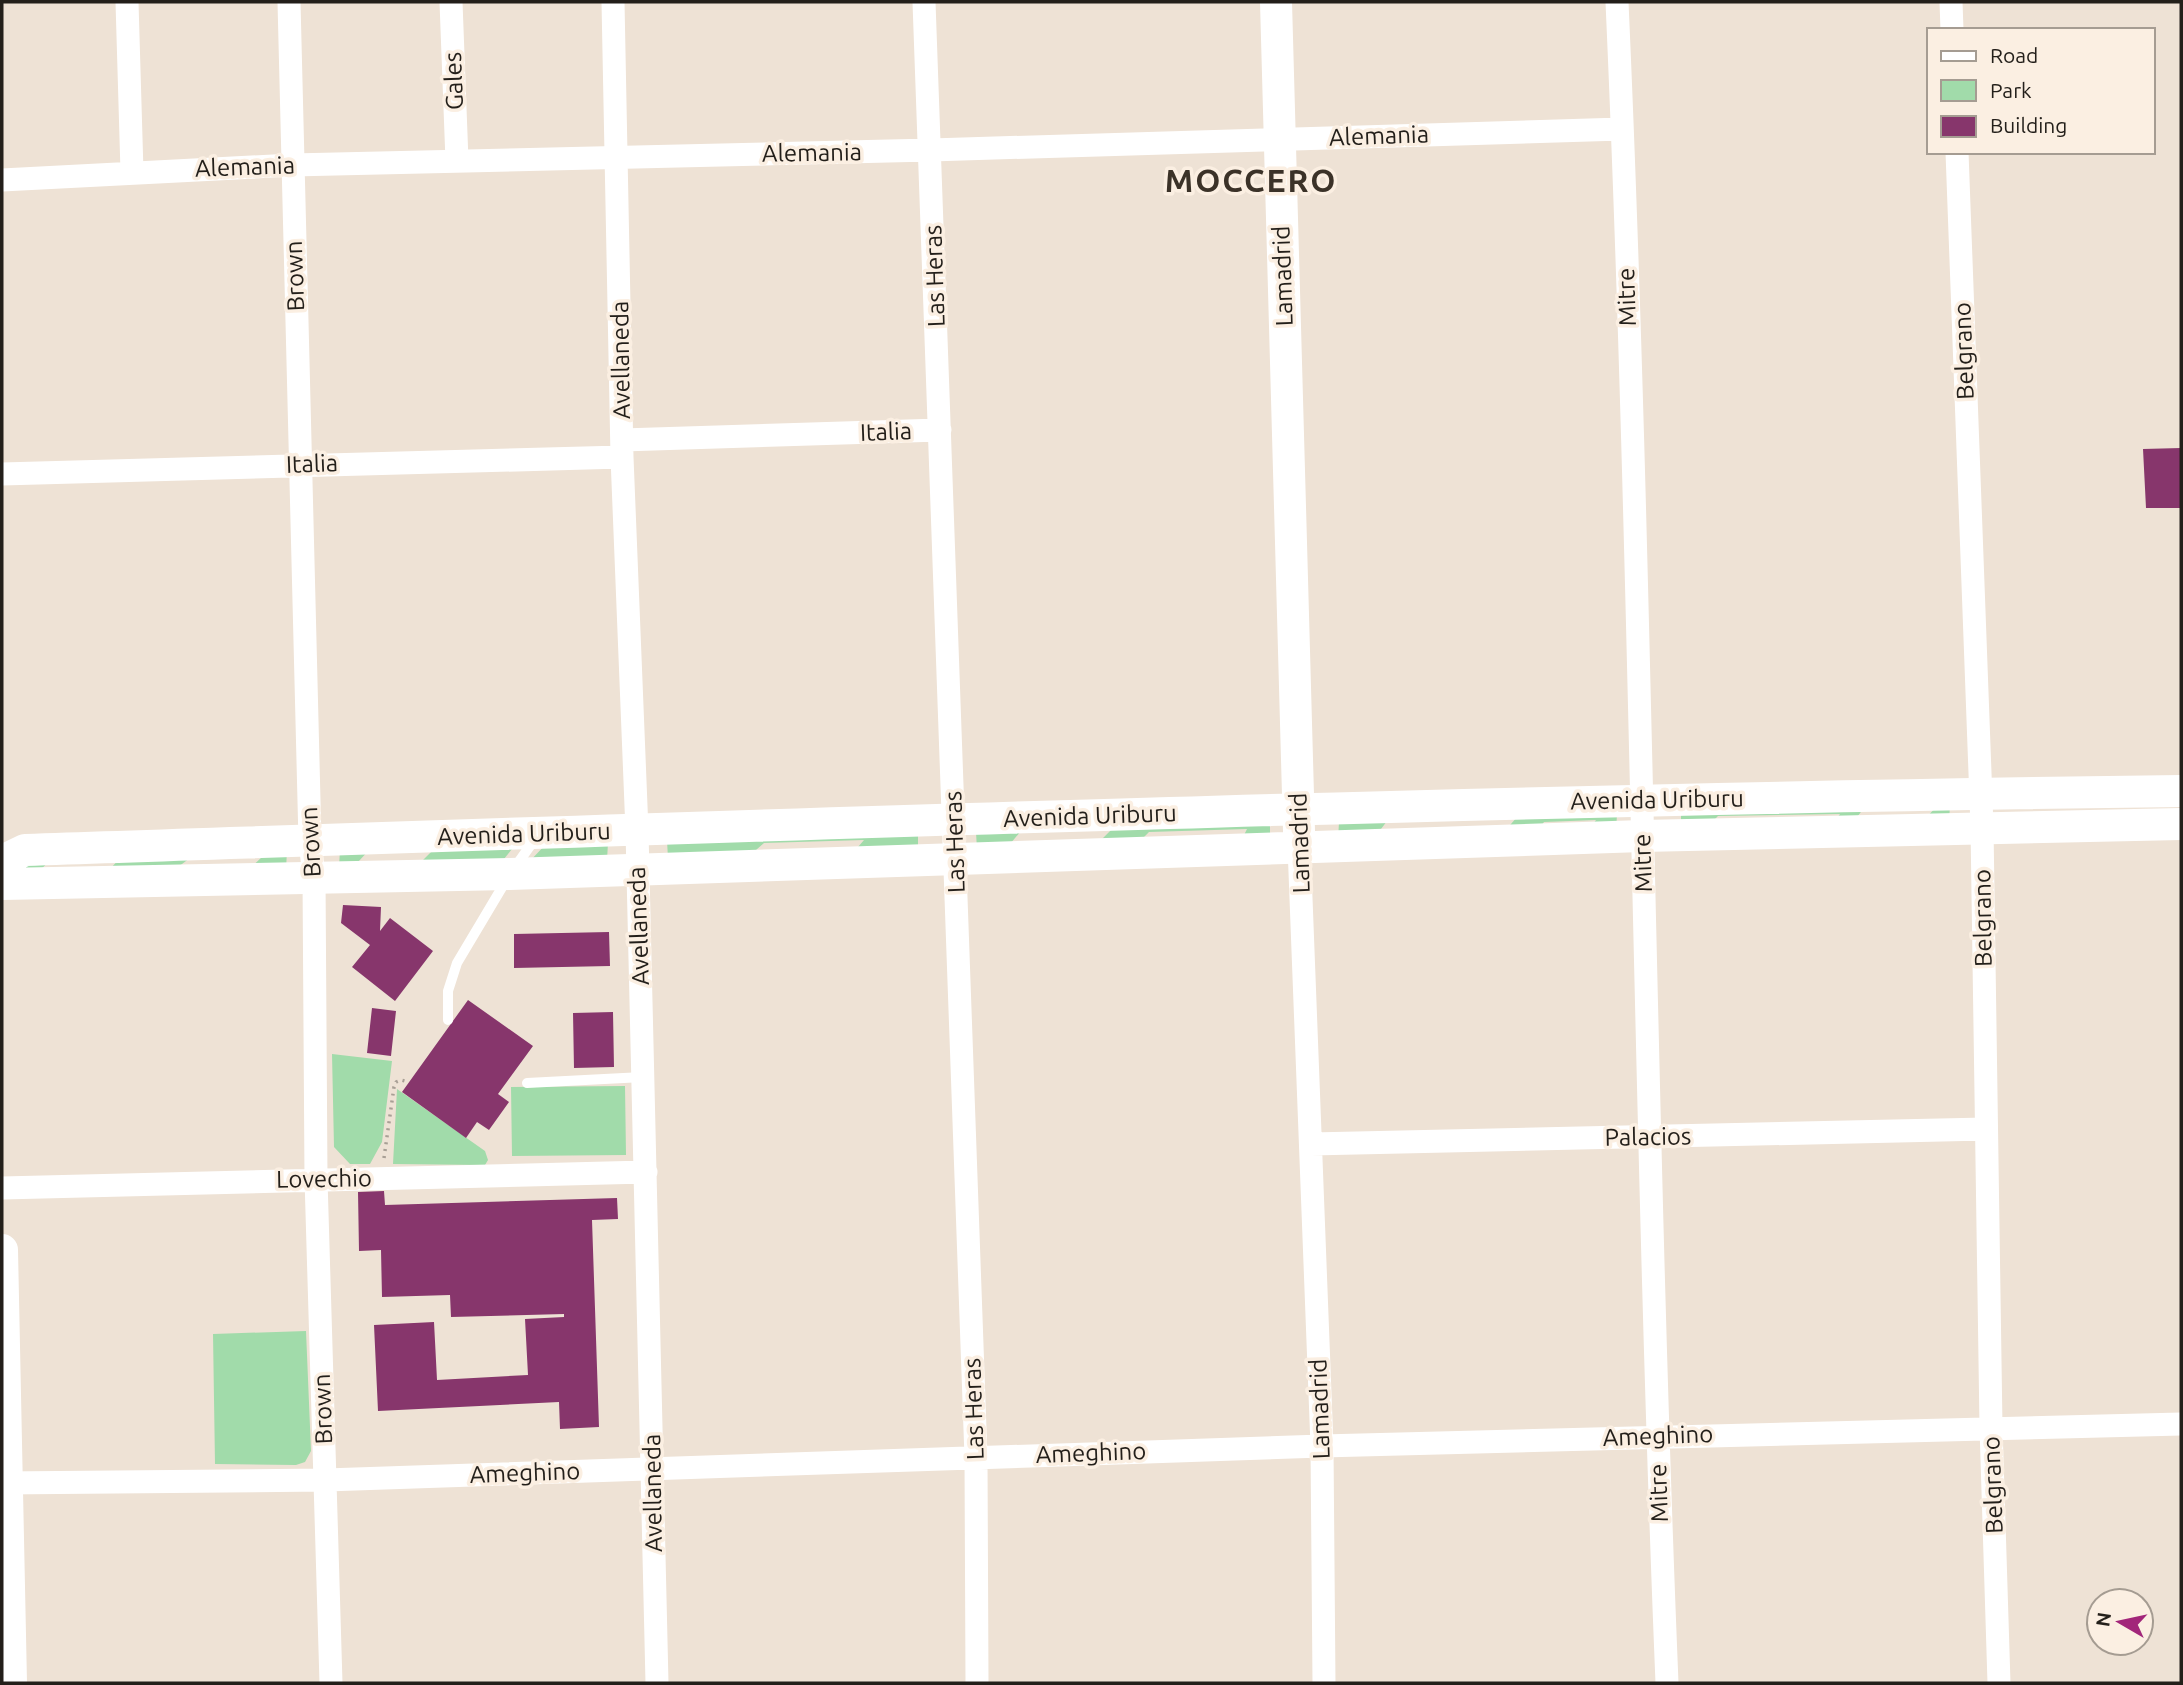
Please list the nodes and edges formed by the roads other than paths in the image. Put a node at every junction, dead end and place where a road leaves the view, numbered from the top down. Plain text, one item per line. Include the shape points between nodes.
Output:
1 (127, 2) edge
2 (289, 2) edge
3 (451, 2) edge
4 (614, 2) edge
5 (925, 2) edge
6 (1276, 2) edge
7 (1616, 2) edge
8 (1951, 2) edge
9 (1952, 28) edge
10 (1622, 129) junction
11 (1279, 138) junction
12 (931, 150) junction
13 (1957, 154) edge
14 (618, 157) junction
15 (457, 161) junction
16 (292, 165) junction
17 (132, 172) junction
18 (2, 180) edge
19 (940, 430) junction
20 (622, 449) junction
21 (301, 464) junction
22 (2, 474) edge
23 (2181, 791) edge
24 (1980, 793) junction
25 (1641, 800) junction
26 (1299, 809) junction
27 (955, 821) junction
28 (2181, 824) edge
29 (1982, 827) junction
30 (637, 831) junction
31 (538, 834) junction
32 (1642, 836) junction
33 (310, 841) junction
34 (1299, 846) junction
35 (956, 859) junction
36 (2, 860) edge
37 (638, 870) junction
38 (510, 874) junction
39 (314, 877) junction
40 (2, 884) edge
41 (449, 1020) dead end
42 (643, 1077) junction
43 (527, 1083) dead end
44 (1986, 1129) junction
45 (1651, 1137) junction
46 (1311, 1144) junction
47 (646, 1172) junction
48 (316, 1179) junction
49 (2, 1188) edge
50 (2, 1250) edge
51 (2181, 1424) edge
52 (1991, 1427) junction
53 (1657, 1436) junction
54 (1322, 1446) junction
55 (976, 1457) junction
56 (652, 1469) junction
57 (326, 1480) junction
58 (4, 1483) edge
59 (11, 1683) edge
60 (331, 1683) edge
61 (657, 1683) edge
62 (977, 1683) edge
63 (1324, 1683) edge
64 (1667, 1683) edge
65 (1999, 1683) edge

1 - 17 street
2 - 16 street, Brown
3 - 15 street, Gales
4 - 14 street, Avellaneda
5 - 12 street, Las Heras
6 - 11 main road, Lamadrid
7 - 10 street, Mitre
8 - 9 street
10 - 11 street, Alemania
10 - 25 street, Mitre
11 - 12 street, Alemania
11 - 26 main road, Lamadrid
12 - 14 street, Alemania
12 - 19 street, Las Heras
13 - 24 street, Belgrano
14 - 15 street, Alemania
14 - 20 street, Avellaneda
15 - 16 street, Alemania
16 - 17 street, Alemania
16 - 21 street, Brown
17 - 18 street, Alemania
19 - 20 street, Italia
19 - 27 street, Las Heras
20 - 21 street, Italia
20 - 30 street, Avellaneda
21 - 22 street, Italia
21 - 33 street, Brown
23 - 24 main road, Avenida Uriburu
24 - 25 main road, Avenida Uriburu
24 - 29 street, Belgrano
25 - 26 main road, Avenida Uriburu
25 - 32 street, Mitre
26 - 27 main road, Avenida Uriburu
26 - 34 main road, Lamadrid
27 - 30 main road, Avenida Uriburu
27 - 35 street, Las Heras
28 - 29 main road, Avenida Uriburu
29 - 32 main road, Avenida Uriburu
29 - 44 street, Belgrano
30 - 31 main road, Avenida Uriburu
30 - 37 street, Avellaneda
31 - 33 main road, Avenida Uriburu
31 - 38 lane
32 - 34 main road, Avenida Uriburu
32 - 45 street, Mitre
33 - 36 main road, Avenida Uriburu via 24,850
33 - 39 street, Brown
34 - 35 main road, Avenida Uriburu
34 - 46 street, Lamadrid
35 - 37 main road, Avenida Uriburu
35 - 55 street, Las Heras
37 - 38 main road, Avenida Uriburu
37 - 42 street, Avellaneda
38 - 39 main road, Avenida Uriburu
38 - 41 lane via 457,963 448,992
39 - 40 main road, Avenida Uriburu
39 - 48 street, Brown
42 - 43 lane
42 - 47 street, Avellaneda
44 - 45 street, Palacios
44 - 52 street, Belgrano
45 - 46 street, Palacios
45 - 53 street, Mitre
46 - 54 street, Lamadrid
47 - 48 street, Lovechio
47 - 56 street, Avellaneda
48 - 49 street, Lovechio
48 - 57 street, Brown
50 - 58 main road
51 - 52 street, Ameghino
52 - 53 street, Ameghino
52 - 65 street, Belgrano
53 - 54 street, Ameghino
53 - 64 street, Mitre
54 - 55 street, Ameghino
54 - 63 street, Lamadrid
55 - 56 street, Ameghino
55 - 62 street, Las Heras
56 - 57 street, Ameghino
56 - 61 street, Avellaneda
57 - 58 street, Ameghino
57 - 60 street, Brown
58 - 59 main road

